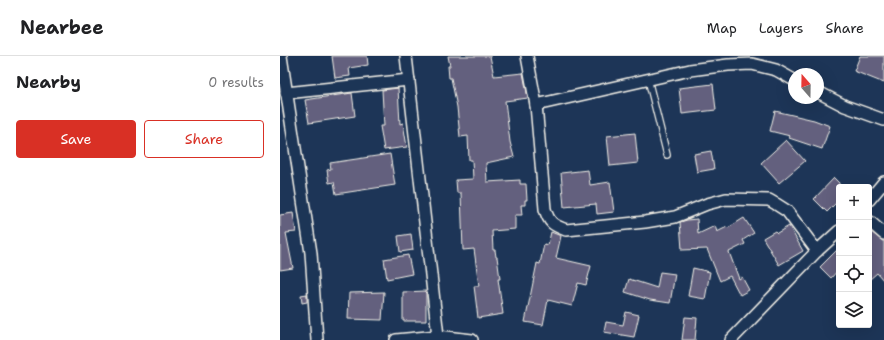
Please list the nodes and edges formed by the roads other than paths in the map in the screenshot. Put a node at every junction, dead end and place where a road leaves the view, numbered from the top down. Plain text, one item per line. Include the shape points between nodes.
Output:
1 (281, 56) edge
2 (406, 56) edge
3 (527, 56) edge
4 (788, 77) edge
5 (409, 80) junction
6 (648, 80) junction
7 (286, 93) junction
8 (824, 95) edge
9 (536, 105) junction
10 (884, 120) edge
11 (667, 155) dead end
12 (884, 182) edge
13 (872, 196) edge
14 (872, 224) edge
15 (836, 234) edge
16 (884, 234) edge
17 (818, 251) junction
18 (445, 338) edge
19 (317, 340) edge
20 (396, 340) edge
21 (472, 340) edge
22 (730, 340) edge

1 - 7 street
2 - 5 street
3 - 9 street
4 - 6 street via 776,70 752,64 690,70
5 - 7 street
5 - 18 street
6 - 9 street
6 - 11 lane
7 - 19 street via 311,253
8 - 10 street via 845,106
9 - 17 street via 545,209 548,219 554,225 566,230 645,222 675,217 726,199 769,200 787,211
12 - 13 street
14 - 16 street
15 - 17 street
17 - 22 street
18 - 20 street
18 - 21 street

